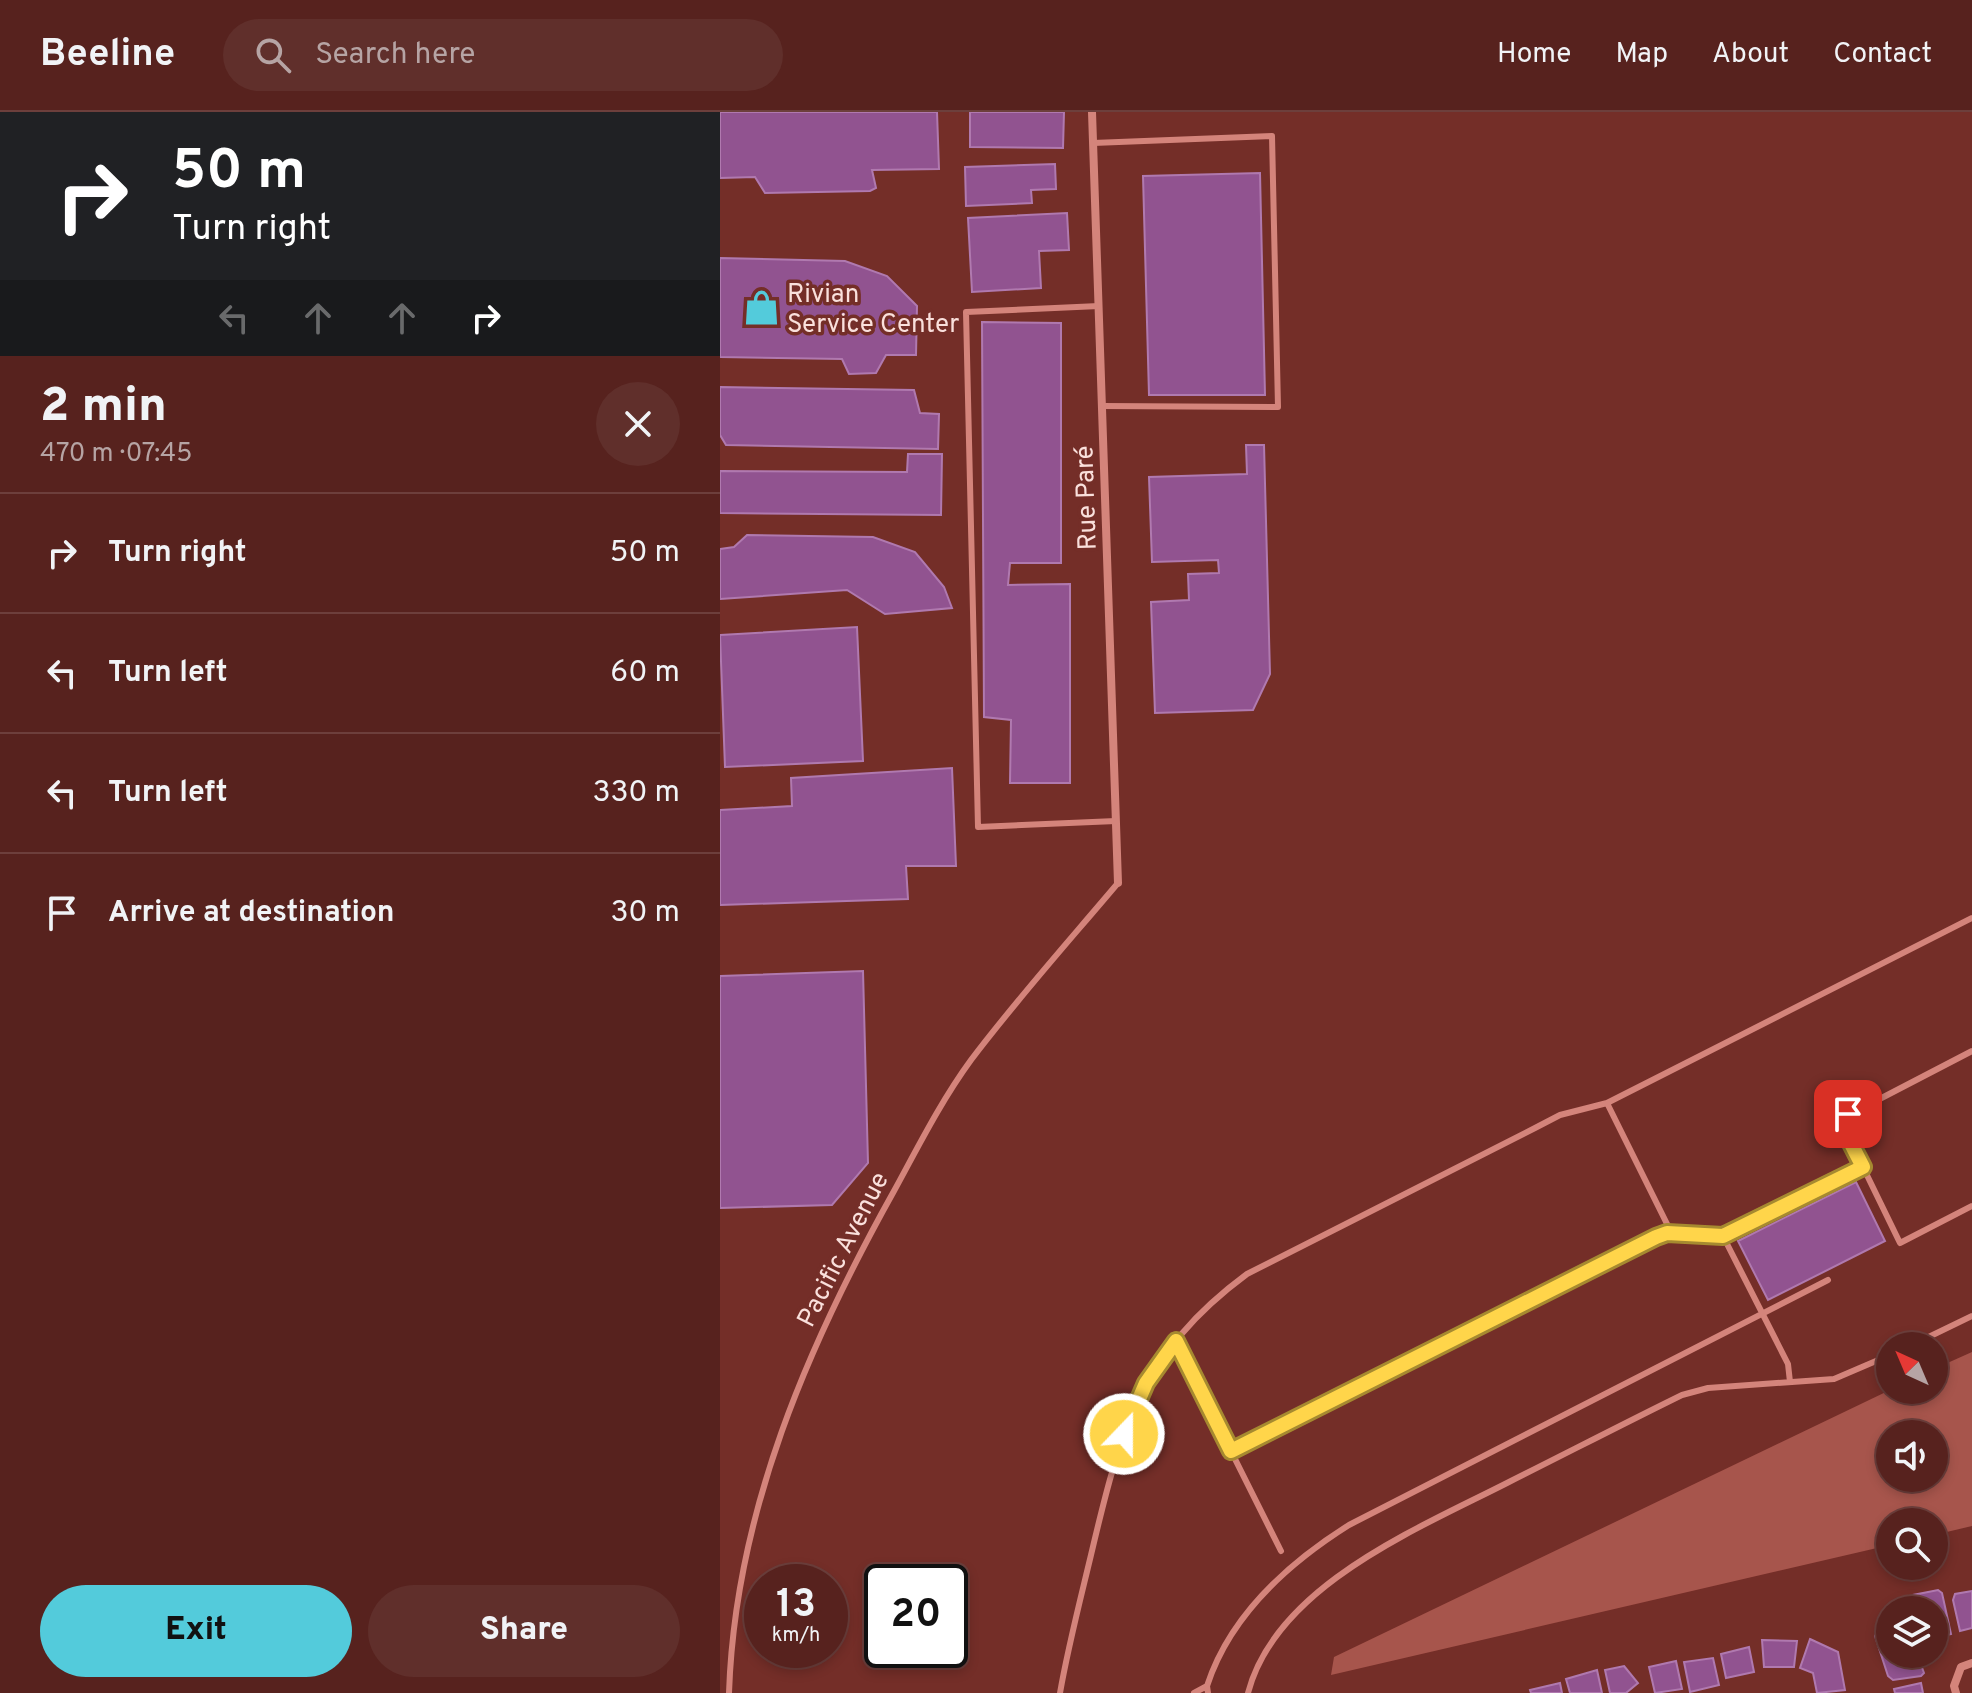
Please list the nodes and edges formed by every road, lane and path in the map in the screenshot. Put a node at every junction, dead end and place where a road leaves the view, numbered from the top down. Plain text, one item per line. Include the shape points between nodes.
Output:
1 (1092, 112) edge
2 (1093, 143) junction
3 (1099, 306) junction
4 (1102, 406) junction
5 (1116, 821) junction
6 (1118, 883) joint
7 (1972, 918) edge
8 (1972, 1051) edge
9 (1607, 1103) junction
10 (1863, 1167) junction
11 (1972, 1206) edge
12 (1672, 1234) junction
13 (1723, 1236) junction
14 (1828, 1280) dead end
15 (1761, 1314) junction
16 (1972, 1316) edge
17 (1939, 1332) edge
18 (1176, 1341) junction
19 (1876, 1361) edge
20 (1790, 1382) junction
21 (1231, 1451) junction
22 (1281, 1551) dead end
23 (1972, 1663) edge
24 (1208, 1690) edge
25 (729, 1693) edge
26 (1060, 1693) edge
27 (1194, 1693) edge
28 (1248, 1693) edge
29 (1956, 1693) edge

1 - 2 street, Rue Paré
2 - 3 street, Rue Paré
2 - 4 lane via 1272,136 1278,407
3 - 4 street, Rue Paré
3 - 5 lane via 966,312 978,827
4 - 5 street, Rue Paré
5 - 6 street, Rue Paré
6 - 25 lane, Pacific Avenue via 971,1061 840,1290 796,1392 761,1500 737,1607
7 - 9 lane
8 - 10 lane via 1845,1117 1843,1128
9 - 12 lane
9 - 18 lane via 1560,1115 1247,1274 1217,1296
10 - 11 lane via 1900,1243
10 - 13 lane
12 - 13 lane
12 - 21 lane via 1656,1237
13 - 15 lane
14 - 15 lane
15 - 20 lane via 1788,1364
15 - 24 lane via 1323,1541 1246,1615 1219,1655
16 - 17 lane
18 - 21 lane
18 - 26 lane via 1146,1383 1124,1432
19 - 20 lane via 1834,1379
20 - 28 lane via 1682,1395 1389,1544 1297,1613 1266,1650
21 - 22 lane
23 - 29 street via 1961,1667
24 - 27 lane

